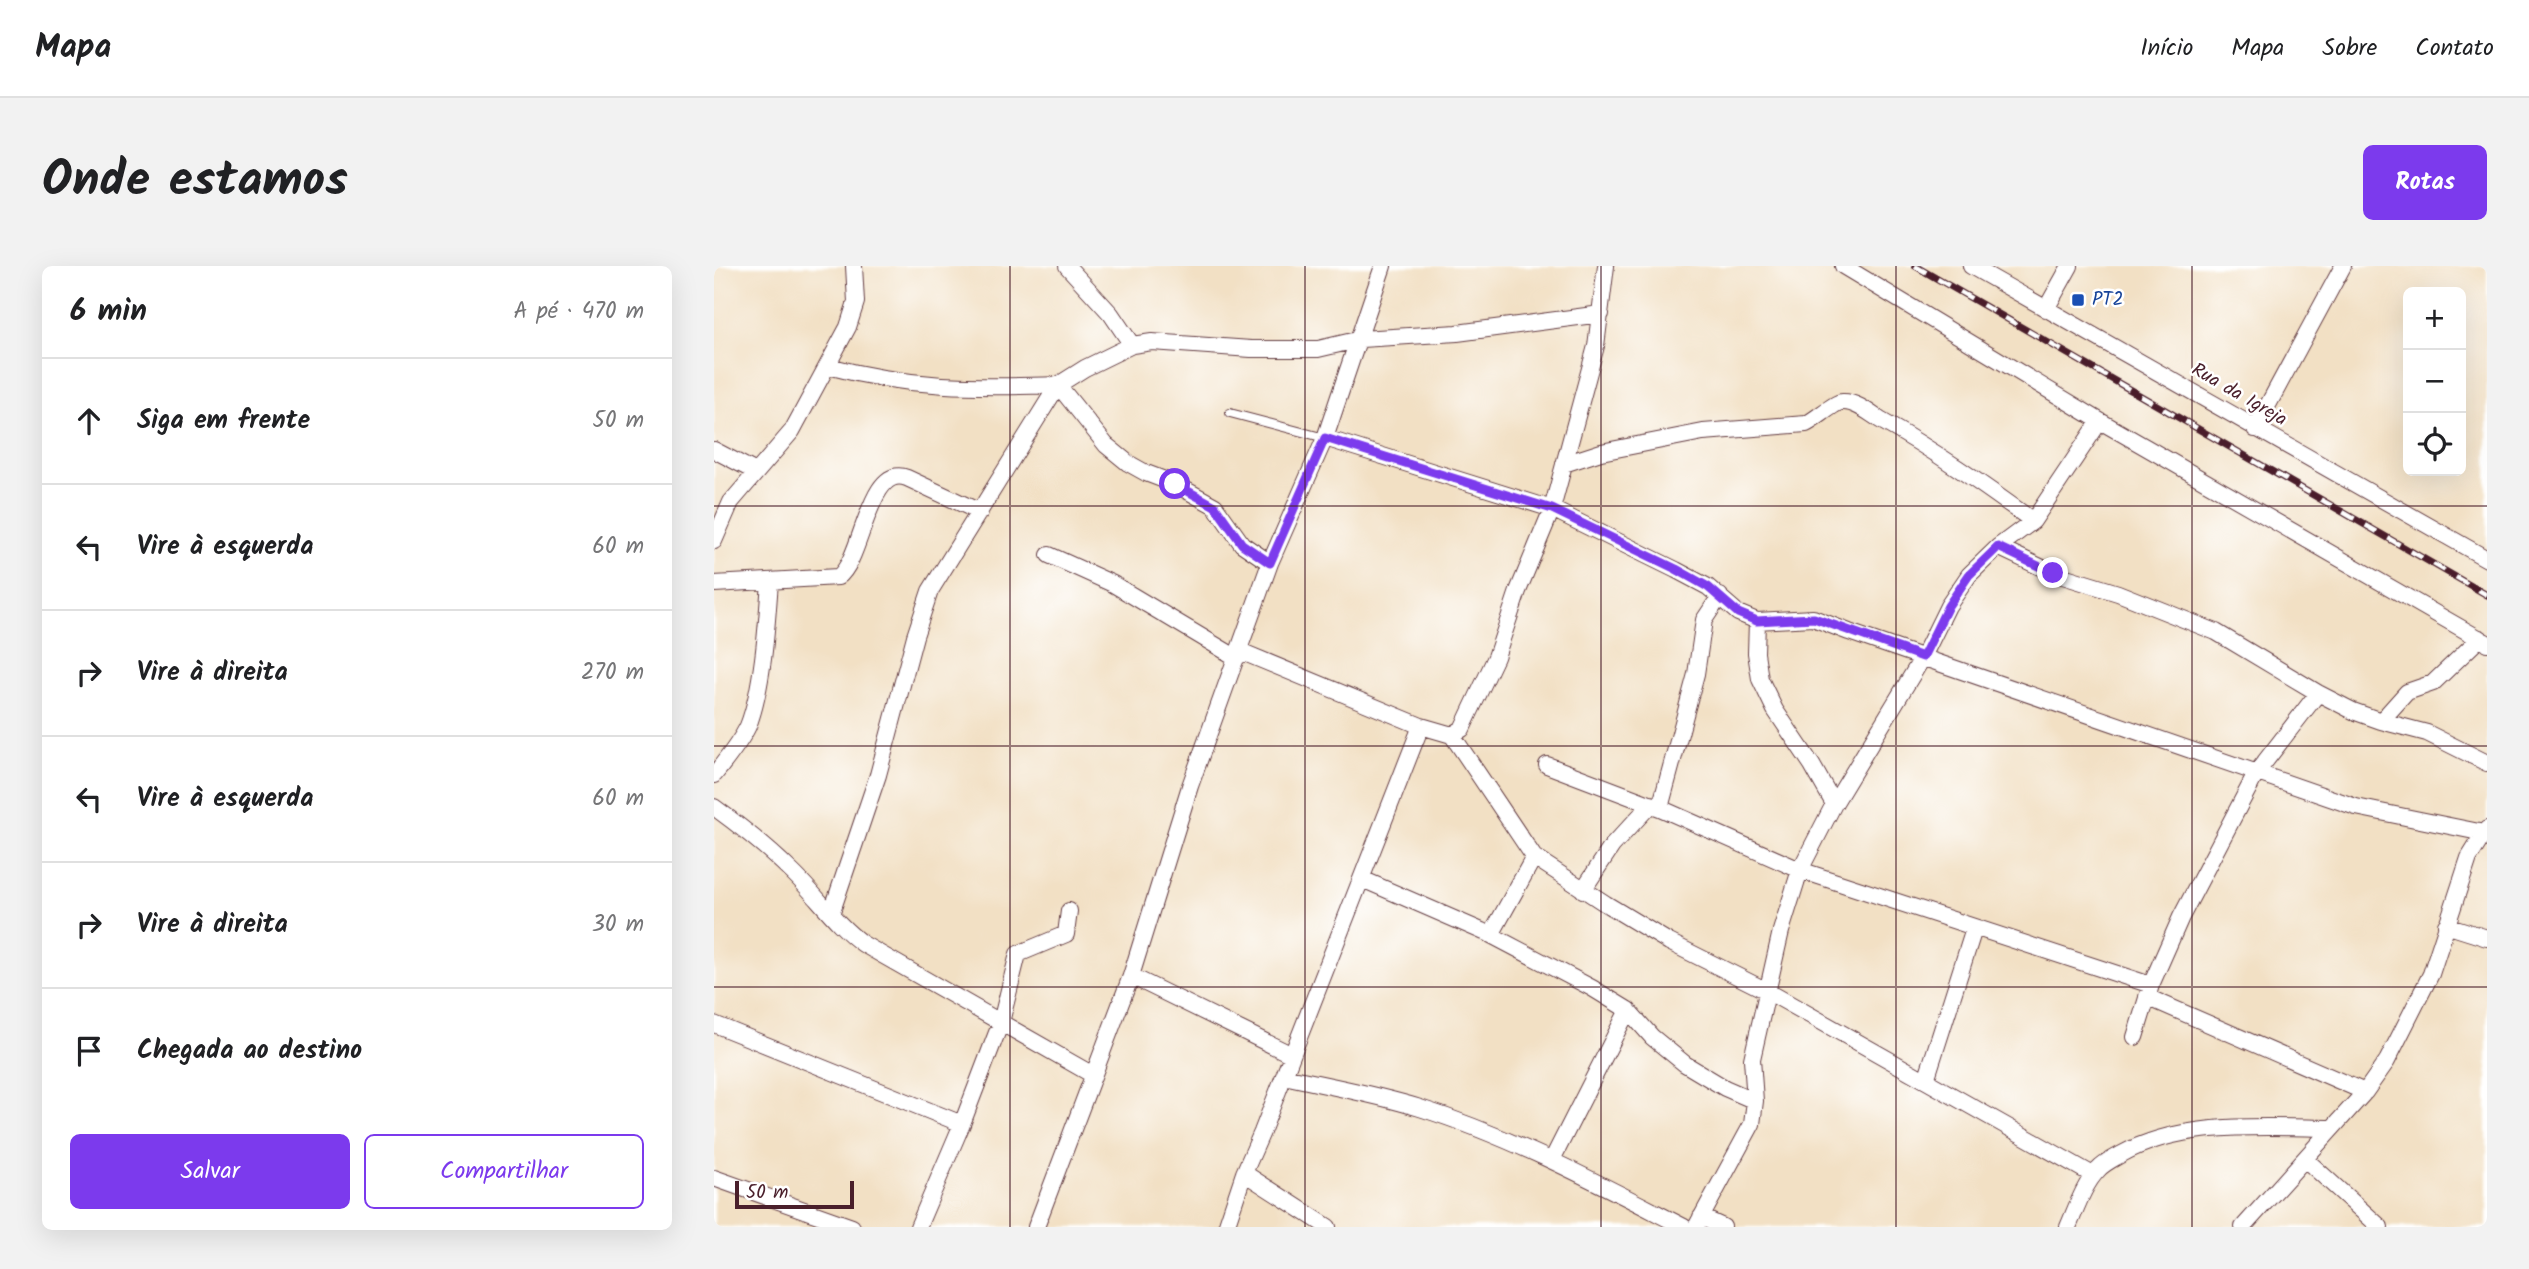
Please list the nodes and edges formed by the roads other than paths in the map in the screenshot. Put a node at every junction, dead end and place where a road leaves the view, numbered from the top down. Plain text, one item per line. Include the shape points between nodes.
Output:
1 (854, 266) edge
2 (1067, 266) edge
3 (1383, 266) edge
4 (1606, 266) edge
5 (1843, 266) edge
6 (1971, 266) edge
7 (2070, 266) edge
8 (2343, 266) edge
9 (2046, 309) junction
10 (1601, 314) junction
11 (1360, 339) junction
12 (1132, 345) junction
13 (828, 366) junction
14 (1058, 385) junction
15 (1230, 413) dead end
16 (2100, 421) junction
17 (2255, 429) junction
18 (1325, 438) junction
19 (714, 450) edge
20 (1564, 464) junction
21 (756, 472) junction
22 (1552, 509) junction
23 (979, 512) junction
24 (2033, 521) junction
25 (714, 541) edge
26 (1998, 547) junction
27 (1049, 555) dead end
28 (2487, 559) edge
29 (1270, 563) junction
30 (770, 581) junction
31 (714, 584) edge
32 (1720, 596) junction
33 (1757, 621) junction
34 (2483, 641) edge
35 (1238, 655) junction
36 (1923, 657) junction
37 (2318, 694) junction
38 (2381, 721) junction
39 (1421, 726) junction
40 (1452, 735) junction
41 (2487, 762) edge
42 (1547, 765) dead end
43 (2257, 772) junction
44 (714, 775) edge
45 (1833, 804) junction
46 (1655, 806) junction
47 (714, 807) edge
48 (2486, 831) edge
49 (1534, 857) junction
50 (1800, 870) junction
51 (1362, 879) junction
52 (1583, 890) junction
53 (1069, 911) dead end
54 (831, 914) junction
55 (2446, 925) junction
56 (1974, 929) junction
57 (1491, 935) junction
58 (2487, 939) edge
59 (1130, 976) junction
60 (1767, 991) junction
61 (2149, 991) junction
62 (1628, 1010) junction
63 (1001, 1022) junction
64 (714, 1024) edge
65 (2135, 1037) dead end
66 (1292, 1055) junction
67 (1093, 1075) junction
68 (1284, 1076) junction
69 (1926, 1080) junction
70 (2365, 1092) junction
71 (1755, 1101) junction
72 (962, 1124) junction
73 (2332, 1128) junction
74 (1552, 1160) junction
75 (2305, 1160) junction
76 (1244, 1173) junction
77 (2093, 1175) junction
78 (714, 1178) edge
79 (1699, 1222) edge
80 (852, 1227) edge
81 (918, 1227) edge
82 (1036, 1227) edge
83 (1226, 1227) edge
84 (1328, 1227) edge
85 (1684, 1227) edge
86 (1723, 1227) edge
87 (2068, 1227) edge
88 (2243, 1227) edge
89 (2380, 1227) edge

1 - 13 street via 856,302
2 - 12 street
3 - 11 street
4 - 10 street
5 - 16 street
6 - 9 street, Rua da Igreja
7 - 9 street
8 - 17 street
9 - 17 street, Rua da Igreja
10 - 11 street via 1457,333
10 - 20 street
11 - 12 street via 1318,349
11 - 18 street
12 - 14 street
13 - 14 street via 919,384 987,388
13 - 21 street via 792,431
14 - 23 street
14 - 29 street via 1106,445 1128,463 1215,506 1242,544
15 - 18 lane
16 - 24 street
16 - 34 street
17 - 28 street, Rua da Igreja
18 - 22 street
18 - 29 street
19 - 21 street
20 - 22 street
20 - 24 street via 1703,432 1806,424 1842,402 1930,448
21 - 25 street via 731,502
22 - 32 street via 1676,569
22 - 40 street via 1496,657 1462,729
23 - 30 street via 899,474 891,476 874,498 844,573
23 - 54 street via 930,591 878,775
24 - 26 street
26 - 36 street via 1969,575
26 - 37 street via 2053,573 2216,632
27 - 35 street via 1113,584
29 - 35 street
30 - 31 street
30 - 44 street via 766,631 748,726
32 - 33 street via 1738,613
32 - 46 street via 1704,620 1696,674
33 - 36 street via 1814,618
33 - 45 street via 1760,679
34 - 38 street via 2433,682 2407,692
35 - 39 street
35 - 59 street via 1190,786
36 - 43 street
36 - 45 street
37 - 38 street
37 - 43 street
38 - 41 street via 2427,733
39 - 40 street
39 - 51 street
40 - 49 street
42 - 46 street
43 - 48 street via 2356,807
43 - 61 street via 2181,917
45 - 50 street
46 - 50 street
46 - 52 street via 1612,846
47 - 54 street via 791,870
48 - 55 street via 2469,858
49 - 52 street
49 - 57 street
50 - 56 street
50 - 60 street
51 - 57 street
51 - 66 street
52 - 60 street via 1670,942
53 - 63 street via 1066,934 1018,954
54 - 63 street via 863,944
55 - 58 street
55 - 70 street via 2411,1017
56 - 61 street
56 - 69 street
57 - 62 street
59 - 66 street
59 - 67 street
60 - 69 street
60 - 71 street via 1752,1059
61 - 65 street
61 - 70 street
62 - 71 street via 1685,1064
62 - 74 street
63 - 67 street
63 - 72 street
64 - 72 street
66 - 68 street
67 - 82 street
68 - 74 street via 1420,1108
68 - 76 street
69 - 77 street
70 - 73 street
71 - 79 street via 1752,1124
72 - 81 street
73 - 75 street
73 - 77 street via 2180,1132 2131,1149
74 - 85 street
75 - 88 street
75 - 89 street
76 - 83 street
76 - 84 street
77 - 87 street
78 - 80 street
79 - 86 street

